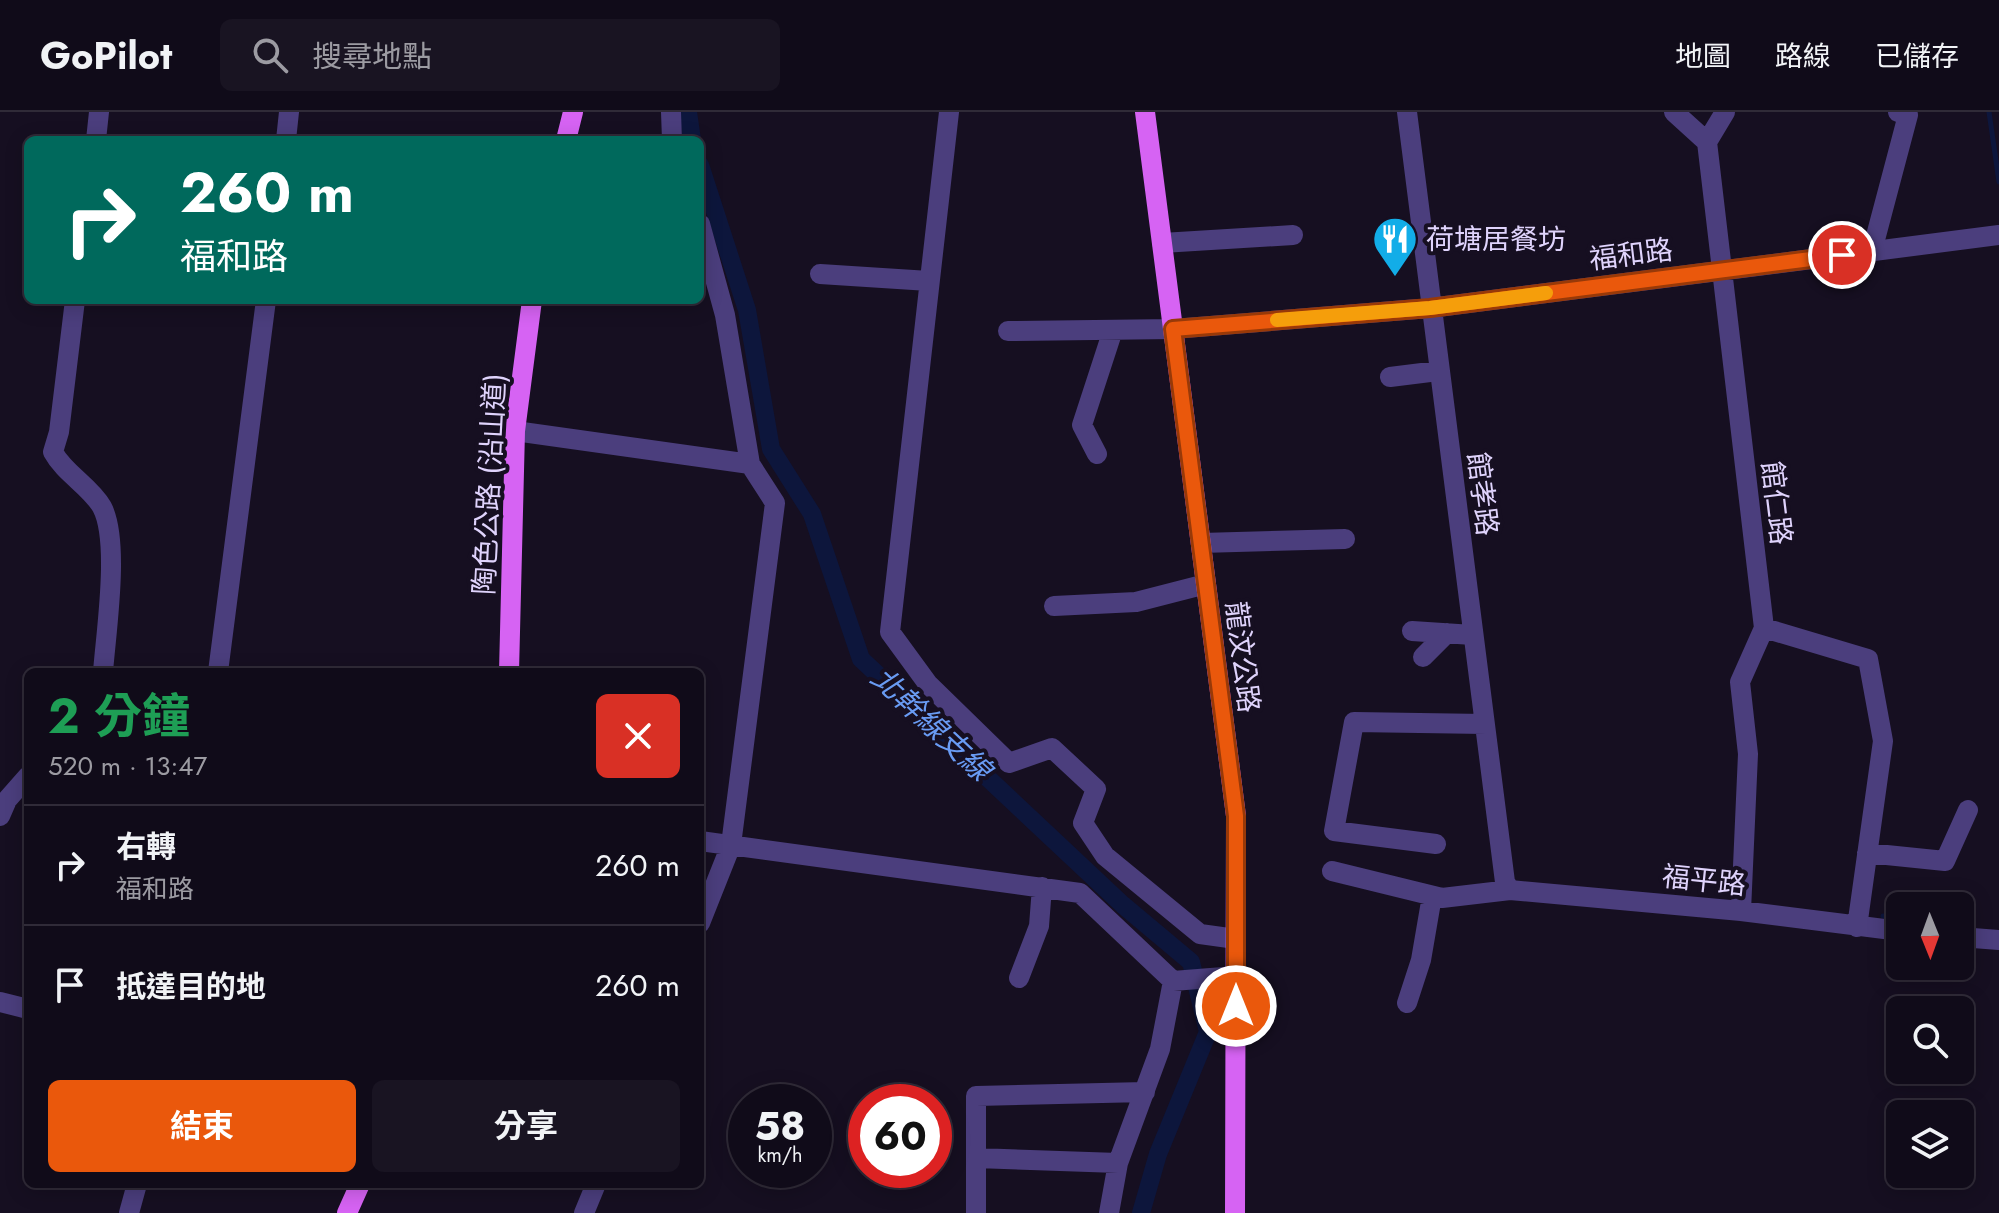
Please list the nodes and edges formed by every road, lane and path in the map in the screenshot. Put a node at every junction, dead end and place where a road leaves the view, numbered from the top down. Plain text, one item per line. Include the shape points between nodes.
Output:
1 (99, 112) edge
2 (289, 112) edge
3 (573, 112) edge
4 (671, 112) edge
5 (1145, 112) edge
6 (1407, 112) edge
7 (1674, 112) edge
8 (1725, 112) edge
9 (1898, 112) edge
10 (944, 113) edge
11 (96, 136) edge
12 (286, 136) edge
13 (567, 136) edge
14 (672, 136) edge
15 (1707, 142) junction
16 (1293, 235) dead end
17 (1999, 235) edge
18 (704, 240) edge
19 (1162, 243) junction
20 (1872, 251) junction
21 (1720, 270) junction
22 (820, 274) dead end
23 (929, 281) junction
24 (75, 304) edge
25 (265, 304) edge
26 (531, 304) edge
27 (1430, 308) junction
28 (1173, 329) junction
29 (1113, 330) junction
30 (1008, 331) dead end
31 (1438, 371) junction
32 (1390, 377) dead end
33 (515, 431) junction
34 (1097, 454) dead end
35 (750, 464) junction
36 (1345, 539) dead end
37 (1201, 543) junction
38 (1206, 584) junction
39 (1054, 606) dead end
40 (1764, 628) junction
41 (1412, 631) dead end
42 (1447, 633) junction
43 (1473, 635) junction
44 (1423, 657) dead end
45 (103, 668) edge
46 (219, 668) edge
47 (509, 668) edge
48 (1485, 724) junction
49 (24, 781) edge
50 (1968, 810) dead end
51 (0, 816) edge
52 (704, 842) edge
53 (1436, 844) dead end
54 (731, 845) junction
55 (1867, 853) junction
56 (1332, 871) dead end
57 (1508, 886) junction
58 (1042, 887) junction
59 (1432, 896) junction
60 (1741, 911) junction
61 (704, 913) edge
62 (1857, 927) junction
63 (1886, 930) edge
64 (1974, 938) edge
65 (1236, 939) junction
66 (1999, 940) edge
67 (1236, 976) junction
68 (1019, 978) dead end
69 (1173, 981) junction
70 (0, 1002) edge
71 (1407, 1003) dead end
72 (24, 1008) edge
73 (1145, 1092) junction
74 (976, 1158) junction
75 (1118, 1163) junction
76 (136, 1188) edge
77 (358, 1188) edge
78 (594, 1188) edge
79 (129, 1213) edge
80 (347, 1213) edge
81 (584, 1213) edge
82 (976, 1213) edge
83 (1109, 1213) edge
84 (1235, 1213) edge

1 - 11 street
2 - 12 street
3 - 13 main road
4 - 14 street
5 - 19 main road, 龍汶公路
6 - 27 street, 館孝路
7 - 15 street
8 - 15 street
9 - 20 street via 1908,115
10 - 23 street
15 - 21 street, 館仁路
16 - 19 street
17 - 20 street, 福和路
18 - 35 street via 725,315
19 - 28 main road, 龍汶公路
20 - 21 street, 福和路
21 - 27 street, 福和路
21 - 40 street, 館仁路
22 - 23 street
23 - 65 street via 890,632 928,684 1009,763 1052,748 1096,789 1083,823 1105,856 1200,934
24 - 45 street via 53,452 62,468 101,505 107,524 111,566
25 - 46 street
26 - 33 main road, 陶色公路 (沿山道)
27 - 28 street, 福和路
27 - 31 street, 館孝路
28 - 29 street, 福和路
28 - 37 main road, 龍汶公路
29 - 30 street, 福和路
29 - 34 street via 1082,425
31 - 32 street
31 - 43 street, 館孝路
33 - 35 street
33 - 47 main road, 陶色公路 (沿山道)
35 - 54 street via 775,503
36 - 37 street
37 - 38 main road, 龍汶公路
38 - 39 street via 1136,602
38 - 65 main road, 龍汶公路 via 1236,816
40 - 55 street via 1868,659 1883,741
40 - 60 street via 1740,682 1748,754
41 - 42 street
42 - 43 street
42 - 44 street
43 - 48 street, 館孝路
48 - 53 street via 1354,722 1334,831
48 - 57 street, 館孝路
49 - 51 street
50 - 55 street via 1945,861
52 - 54 street
54 - 58 street
54 - 61 street
55 - 62 street
56 - 59 street, 福平路
57 - 59 street, 福平路
57 - 60 street, 福平路
58 - 68 street via 1039,926
58 - 69 street via 1080,893
59 - 71 street
60 - 62 street, 福平路
62 - 63 street, 福平路
64 - 66 street
65 - 67 main road, 龍汶公路
67 - 69 street
67 - 84 main road, 龍汶公路
69 - 73 street via 1160,1049
70 - 72 street
73 - 74 street via 976,1096
73 - 75 street
74 - 75 street
74 - 82 street
75 - 83 street
76 - 79 street
77 - 80 main road
78 - 81 street

